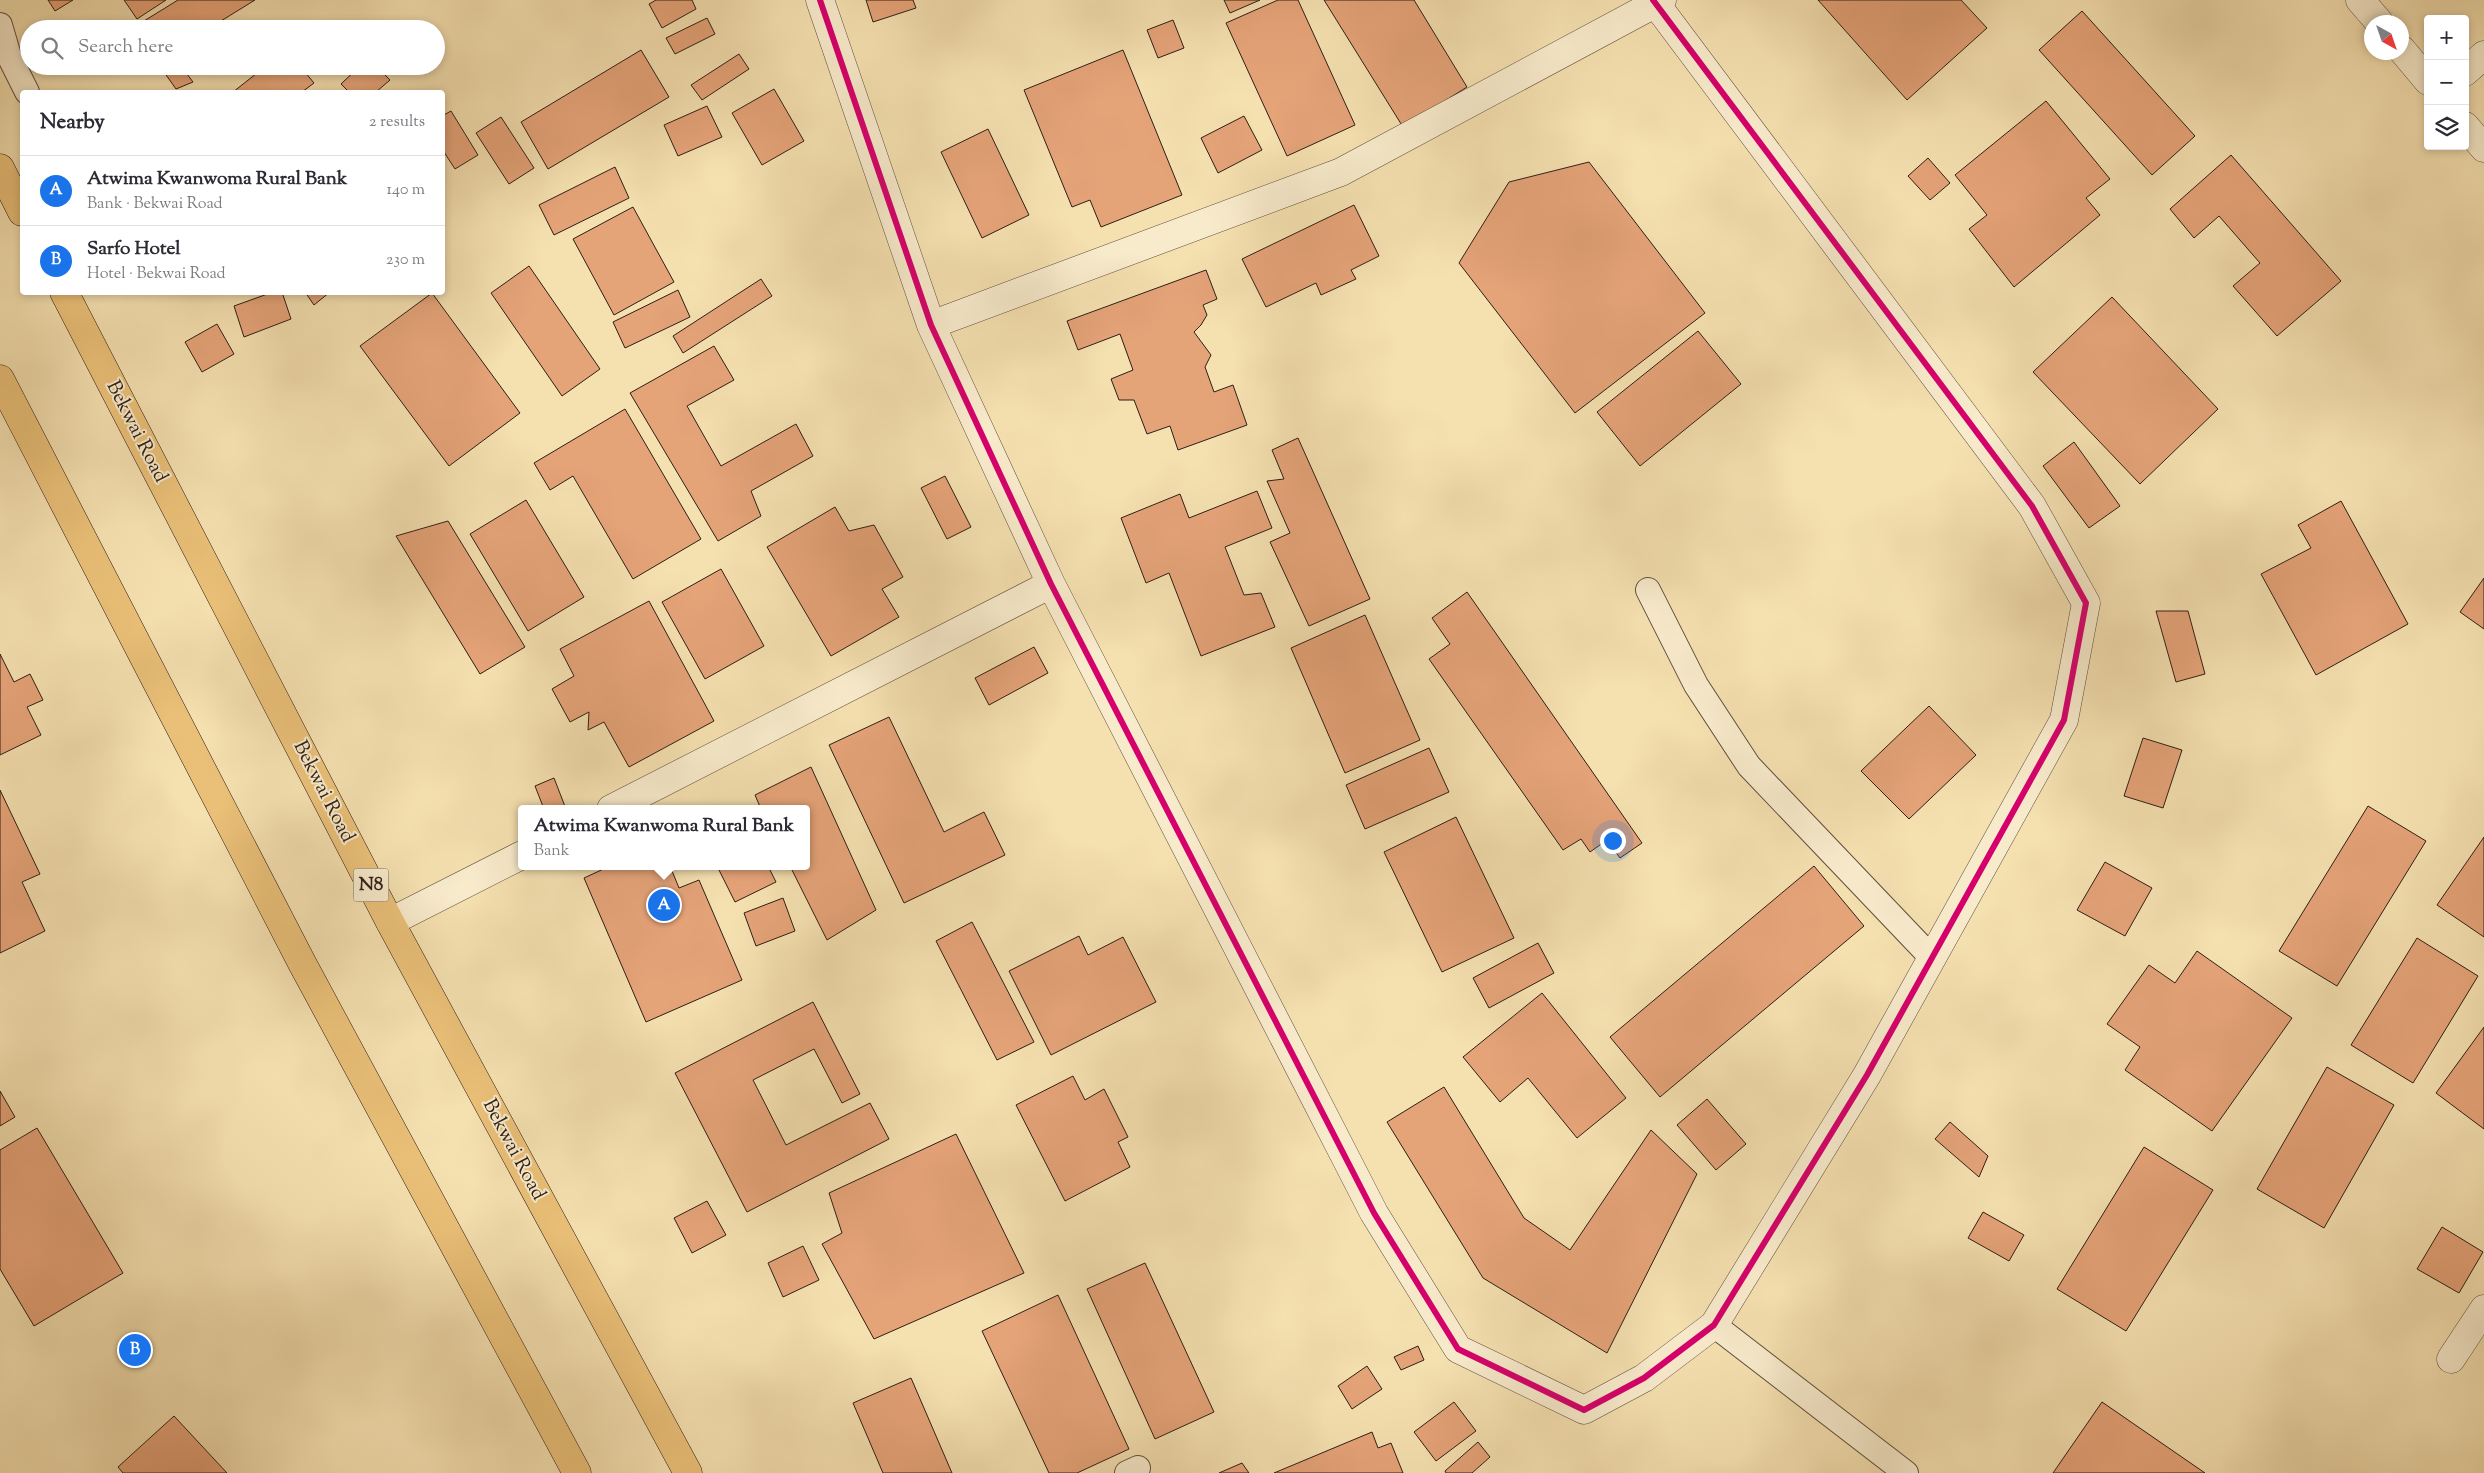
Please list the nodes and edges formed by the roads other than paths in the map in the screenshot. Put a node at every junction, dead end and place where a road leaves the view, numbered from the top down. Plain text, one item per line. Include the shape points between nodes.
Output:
1 (820, 0) edge
2 (2360, 0) edge
3 (1657, 1) edge
4 (2372, 15) edge
5 (0, 25) edge
6 (2484, 55) edge
7 (2409, 58) edge
8 (2469, 68) edge
9 (2424, 76) edge
10 (26, 90) edge
11 (2469, 131) edge
12 (2484, 148) edge
13 (0, 168) edge
14 (20, 208) edge
15 (66, 295) edge
16 (931, 325) junction
17 (0, 379) edge
18 (1051, 584) junction
19 (1648, 590) dead end
20 (620, 805) edge
21 (518, 857) edge
22 (390, 922) junction
23 (1932, 958) junction
24 (2484, 1309) edge
25 (1714, 1325) junction
26 (2451, 1359) dead end
27 (577, 1473) edge
28 (688, 1473) edge
29 (1906, 1473) edge

1 - 16 street
2 - 4 street
3 - 16 street via 1341,172
3 - 23 street via 2032,506 2086,603 2064,720
5 - 10 lane via 9,56
6 - 8 street
7 - 9 street
11 - 12 street
13 - 14 highway
15 - 22 highway, Bekwai Road / N8
16 - 18 street
17 - 27 highway via 302,963
18 - 20 street
18 - 25 street via 1374,1213 1458,1349 1584,1410 1644,1378
19 - 23 lane via 1696,685 1749,766
21 - 22 street
22 - 28 highway, Bekwai Road / N8
23 - 25 street via 1867,1075
24 - 26 street
25 - 29 lane

